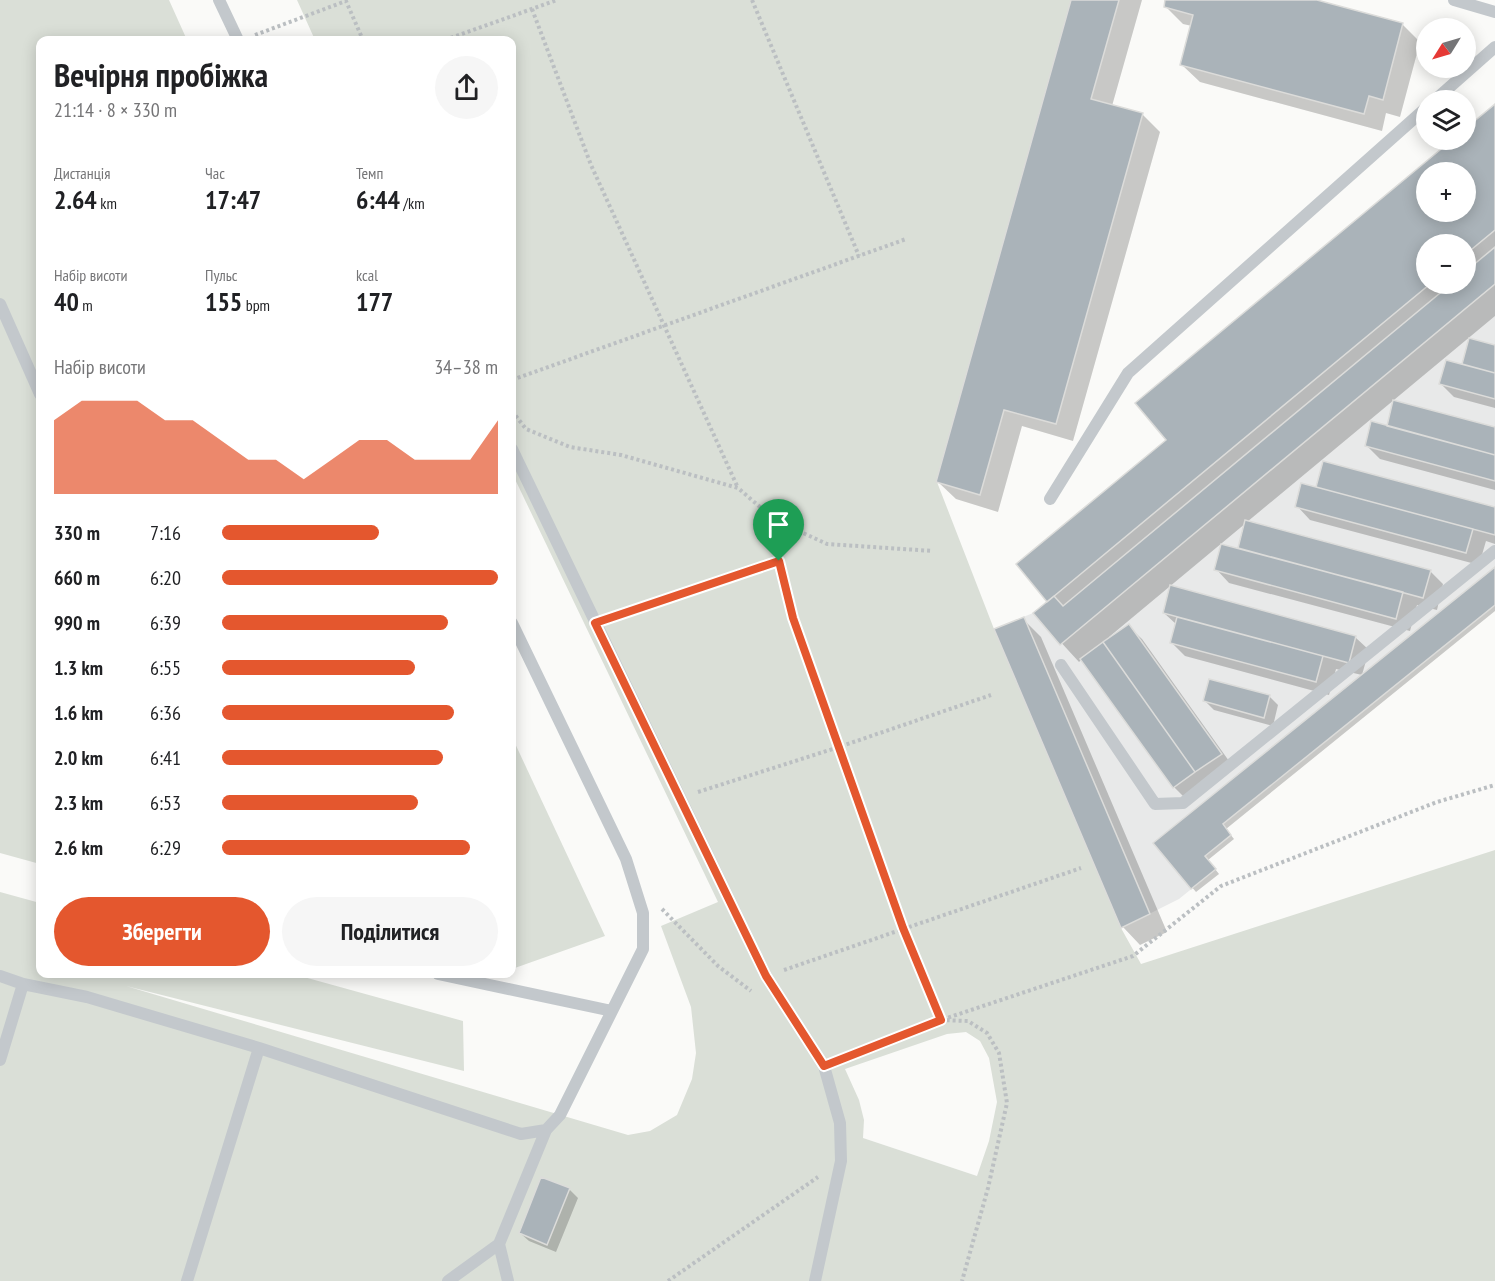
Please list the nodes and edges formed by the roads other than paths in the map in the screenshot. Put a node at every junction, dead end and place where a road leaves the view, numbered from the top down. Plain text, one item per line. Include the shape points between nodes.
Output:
1 (219, 0) edge
2 (1454, 0) edge
3 (1495, 12) edge
4 (242, 36) edge
5 (1495, 47) edge
6 (1446, 90) edge
7 (1416, 117) edge
8 (0, 304) edge
9 (36, 385) edge
10 (516, 457) edge
11 (1050, 500) dead end
12 (1495, 551) edge
13 (516, 630) edge
14 (1061, 666) dead end
15 (0, 976) edge
16 (457, 978) edge
17 (23, 984) junction
18 (612, 1011) junction
19 (259, 1048) junction
20 (0, 1060) edge
21 (546, 1130) junction
22 (499, 1244) junction
23 (188, 1281) edge
24 (448, 1281) edge
25 (508, 1281) edge
26 (815, 1281) edge

1 - 4 lane
2 - 3 lane
5 - 6 lane
7 - 11 lane via 1128,373
8 - 9 lane
10 - 26 lane via 766,976 824,1066 840,1123 841,1161
12 - 14 lane via 1183,803 1155,804
13 - 18 lane via 626,859 643,913 643,949
15 - 17 lane
16 - 18 lane
17 - 19 lane via 87,997
17 - 20 lane
18 - 21 lane via 560,1115
19 - 21 lane via 521,1134
19 - 23 lane
21 - 22 lane
22 - 24 lane
22 - 25 lane

